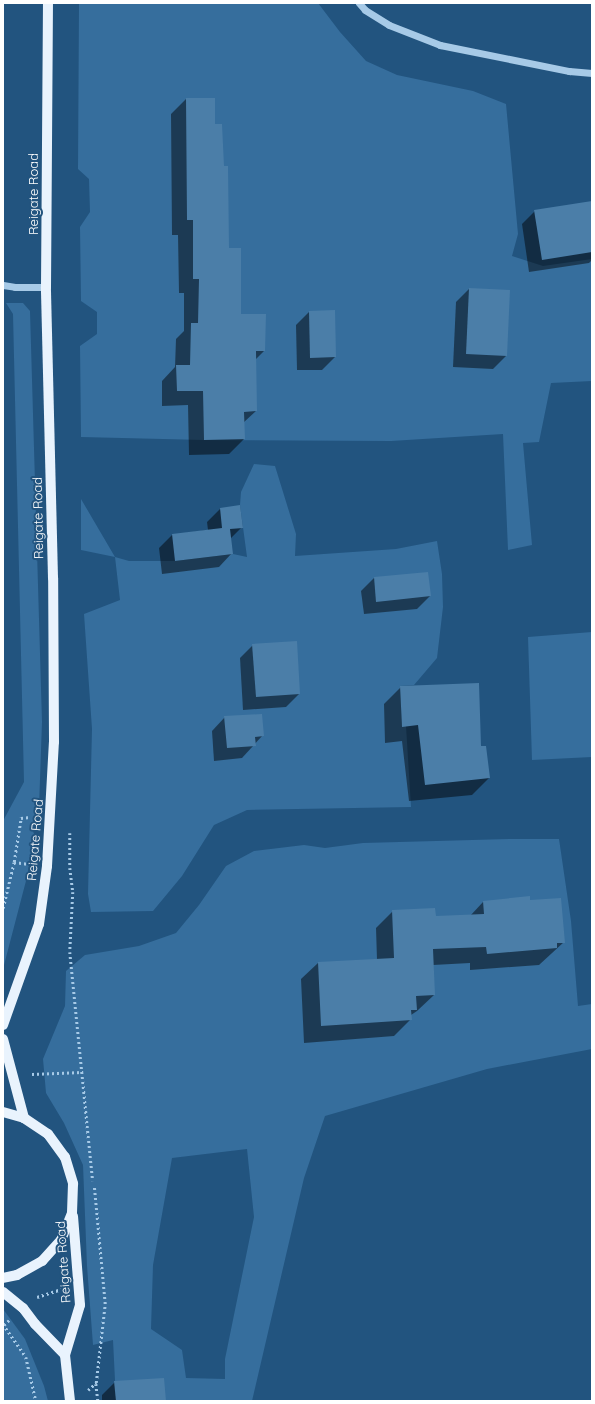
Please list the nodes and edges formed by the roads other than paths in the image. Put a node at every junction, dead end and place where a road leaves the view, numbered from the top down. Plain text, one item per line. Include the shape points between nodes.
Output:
1 (48, 3) edge
2 (359, 3) edge
3 (592, 73) edge
4 (3, 285) edge
5 (46, 287) junction
6 (3, 1025) edge
7 (3, 1039) edge
8 (3, 1112) edge
9 (24, 1118) junction
10 (72, 1213) junction
11 (3, 1278) edge
12 (3, 1292) edge
13 (65, 1355) junction
14 (70, 1401) edge

1 - 5 main road, Reigate Road
2 - 3 lane via 365,10 389,25 440,45 570,71
4 - 5 lane
5 - 6 main road, Reigate Road via 53,578 54,734 51,814 39,924
7 - 9 main road
8 - 9 main road
9 - 10 main road via 48,1134 65,1157 73,1184
10 - 11 main road via 61,1240 42,1261 17,1275
10 - 13 main road, Reigate Road via 80,1305
12 - 13 main road via 23,1308
13 - 14 main road, Reigate Road

